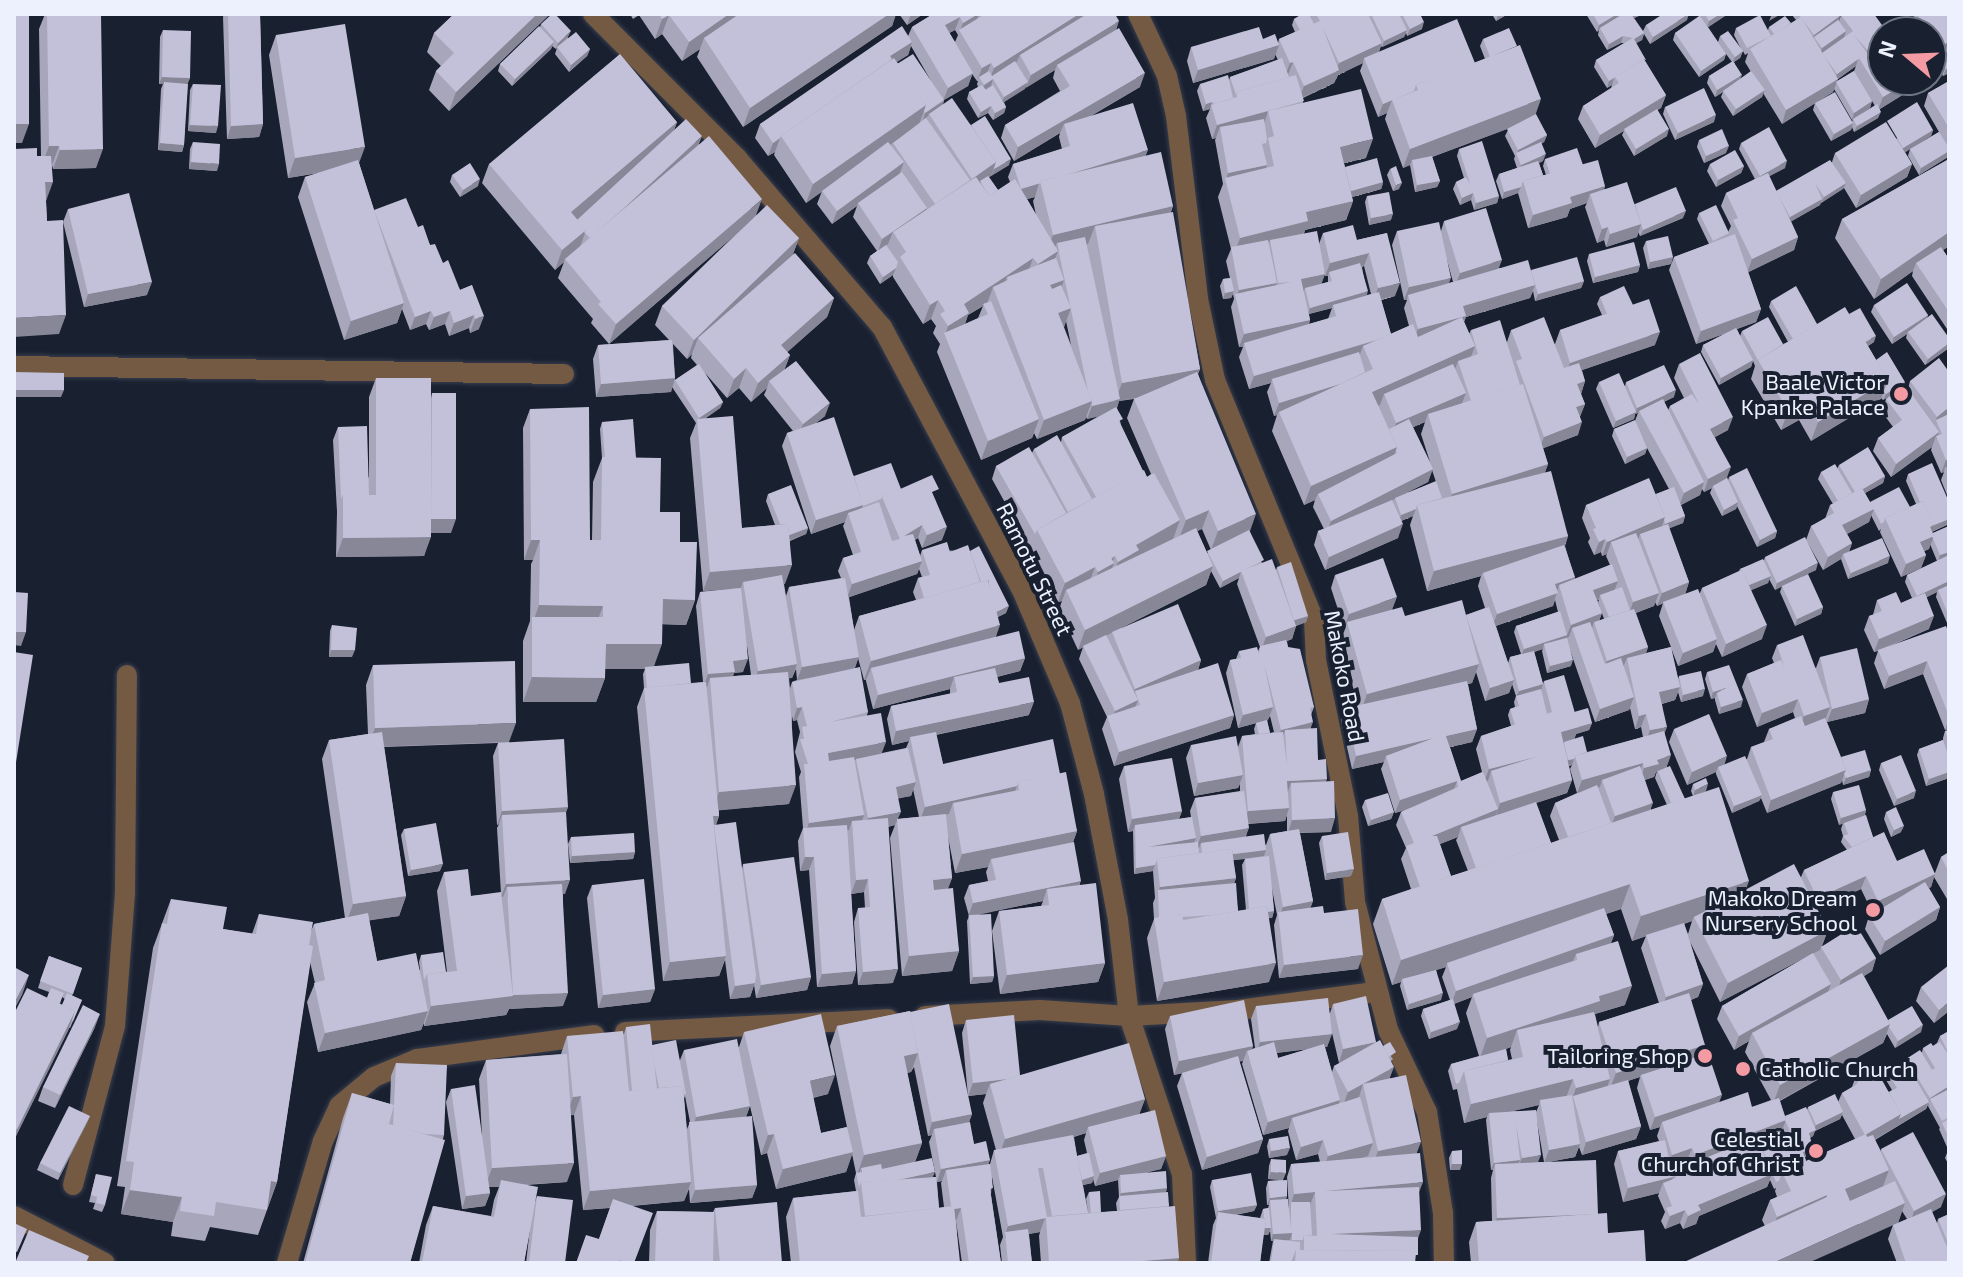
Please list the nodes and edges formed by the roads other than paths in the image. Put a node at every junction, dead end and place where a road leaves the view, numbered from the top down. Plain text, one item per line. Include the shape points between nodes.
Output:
1 (593, 14) edge
2 (1138, 14) edge
3 (14, 366) edge
4 (564, 374) dead end
5 (127, 675) dead end
6 (1375, 992) junction
7 (1129, 1016) junction
8 (73, 1185) dead end
9 (14, 1216) edge
10 (105, 1263) edge
11 (287, 1263) edge
12 (1186, 1263) edge
13 (1444, 1263) edge

1 - 7 street, Ramotu Street via 737,158 882,327 952,453 1022,590 1070,703 1118,920
2 - 6 street, Makoko Road via 1167,76 1176,116 1198,299 1215,380 1314,620 1316,660 1348,816 1355,902
3 - 4 street
5 - 8 street via 125,892 115,1026
6 - 7 street via 1238,1010
6 - 13 street, Makoko Road via 1427,1112 1443,1213
7 - 11 street via 1040,1010 611,1033 417,1059 374,1077 339,1106 323,1141
7 - 12 street, Ramotu Street via 1182,1174
9 - 10 street

